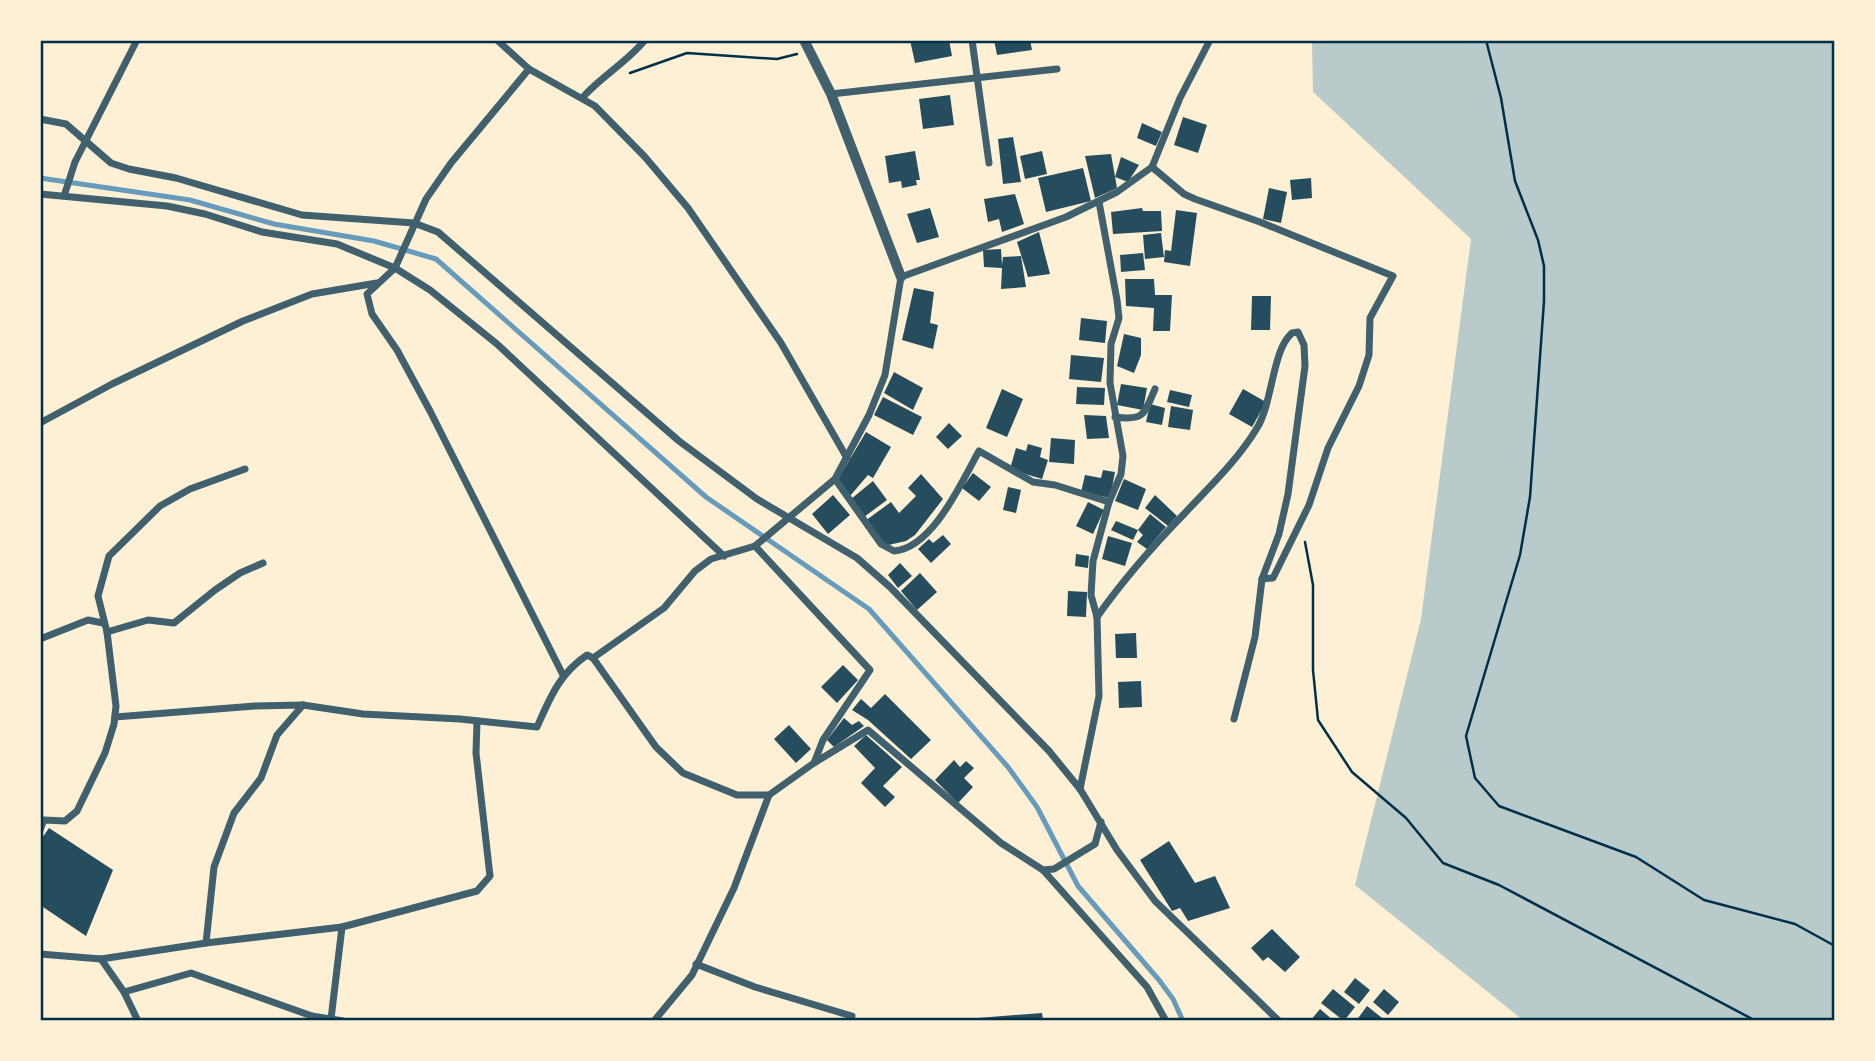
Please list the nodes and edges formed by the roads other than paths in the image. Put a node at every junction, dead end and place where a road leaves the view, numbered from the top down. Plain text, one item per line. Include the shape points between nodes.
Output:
1 (137, 40) edge
2 (496, 40) edge
3 (645, 40) edge
4 (972, 40) edge
5 (1210, 40) edge
6 (807, 45) edge
7 (529, 69) junction
8 (1057, 69) dead end
9 (978, 78) junction
10 (831, 94) junction
11 (583, 97) junction
12 (40, 119) edge
13 (87, 140) junction
14 (989, 163) dead end
15 (1152, 167) junction
16 (40, 194) edge
17 (64, 196) junction
18 (1099, 202) junction
19 (414, 223) junction
20 (395, 268) junction
21 (901, 277) junction
22 (377, 283) junction
23 (1155, 389) dead end
24 (1115, 417) junction
25 (40, 423) edge
26 (847, 458) junction
27 (245, 469) dead end
28 (835, 480) junction
29 (1109, 502) junction
30 (791, 517) junction
31 (755, 546) junction
32 (724, 556) junction
33 (263, 563) dead end
34 (1262, 579) junction
35 (1097, 617) junction
36 (103, 623) junction
37 (107, 632) junction
38 (40, 639) edge
39 (593, 658) junction
40 (563, 675) junction
41 (303, 705) junction
42 (115, 717) junction
43 (1234, 719) dead end
44 (477, 721) junction
45 (814, 763) junction
46 (1080, 789) junction
47 (769, 794) junction
48 (1101, 822) junction
49 (40, 830) edge
50 (1042, 870) junction
51 (342, 927) junction
52 (206, 943) junction
53 (40, 954) edge
54 (101, 959) junction
55 (696, 964) junction
56 (124, 992) junction
57 (852, 1016) dead end
58 (331, 1019) junction
59 (138, 1021) edge
60 (343, 1021) edge
61 (654, 1021) edge
62 (1166, 1021) edge
63 (1279, 1021) edge

1 - 13 street
2 - 7 street
3 - 11 street
4 - 9 street
5 - 15 street via 1180,97
6 - 10 street
7 - 11 street
7 - 19 street via 451,163
8 - 9 street
9 - 10 street
9 - 14 street
10 - 21 street
11 - 26 street via 645,157 688,208 780,343
12 - 13 street via 66,124
13 - 17 street
13 - 19 street via 111,163 280,210 331,219
15 - 18 street
15 - 34 street via 1195,199 1393,276 1370,318 1372,338 1364,373 1328,448 1301,522 1273,578
16 - 17 street
17 - 20 street via 205,214 261,232 337,244
18 - 21 street
18 - 24 street via 1119,318 1109,361
19 - 20 street
19 - 30 street via 454,244 711,466
20 - 22 street
20 - 32 street via 497,344
21 - 26 street via 885,375
22 - 25 street via 312,294 243,321
22 - 40 street via 366,294 372,314 430,411
23 - 24 street via 1140,417
24 - 29 street via 1123,456
26 - 28 street
27 - 36 street via 190,489 160,506 109,556 98,596
28 - 29 street via 881,544 894,551 915,543 933,526 979,451 1033,482
28 - 30 street
29 - 35 street via 1093,561 1091,595
30 - 31 street
30 - 46 street via 857,558 890,587
31 - 32 street
31 - 45 street via 870,670 823,740
32 - 39 street via 695,571 664,608
33 - 37 street via 240,573 174,623 148,620
34 - 35 street via 1285,513 1297,435 1306,354 1298,332 1282,345 1257,428
34 - 43 street via 1255,637
35 - 46 street via 1099,696
36 - 37 street
36 - 38 street via 89,620
37 - 42 street
39 - 40 street via 587,655
39 - 47 street via 656,747 683,773 737,795
40 - 44 street via 537,727
41 - 42 street
41 - 44 street
41 - 52 street via 277,735 261,778 234,813 214,867
42 - 49 street via 105,754 76,811 65,821 44,820
44 - 51 street via 476,752 490,876 477,891
45 - 47 street
45 - 50 street via 868,730 1001,843
46 - 48 street
47 - 55 street via 734,887
48 - 50 street via 1095,844 1054,869
48 - 63 street via 1155,901
50 - 62 street via 1147,987
51 - 52 street
51 - 58 street
52 - 54 street
53 - 54 street
54 - 56 street
55 - 57 street via 755,988
55 - 61 street
56 - 58 street via 191,973
56 - 59 street
58 - 60 street

